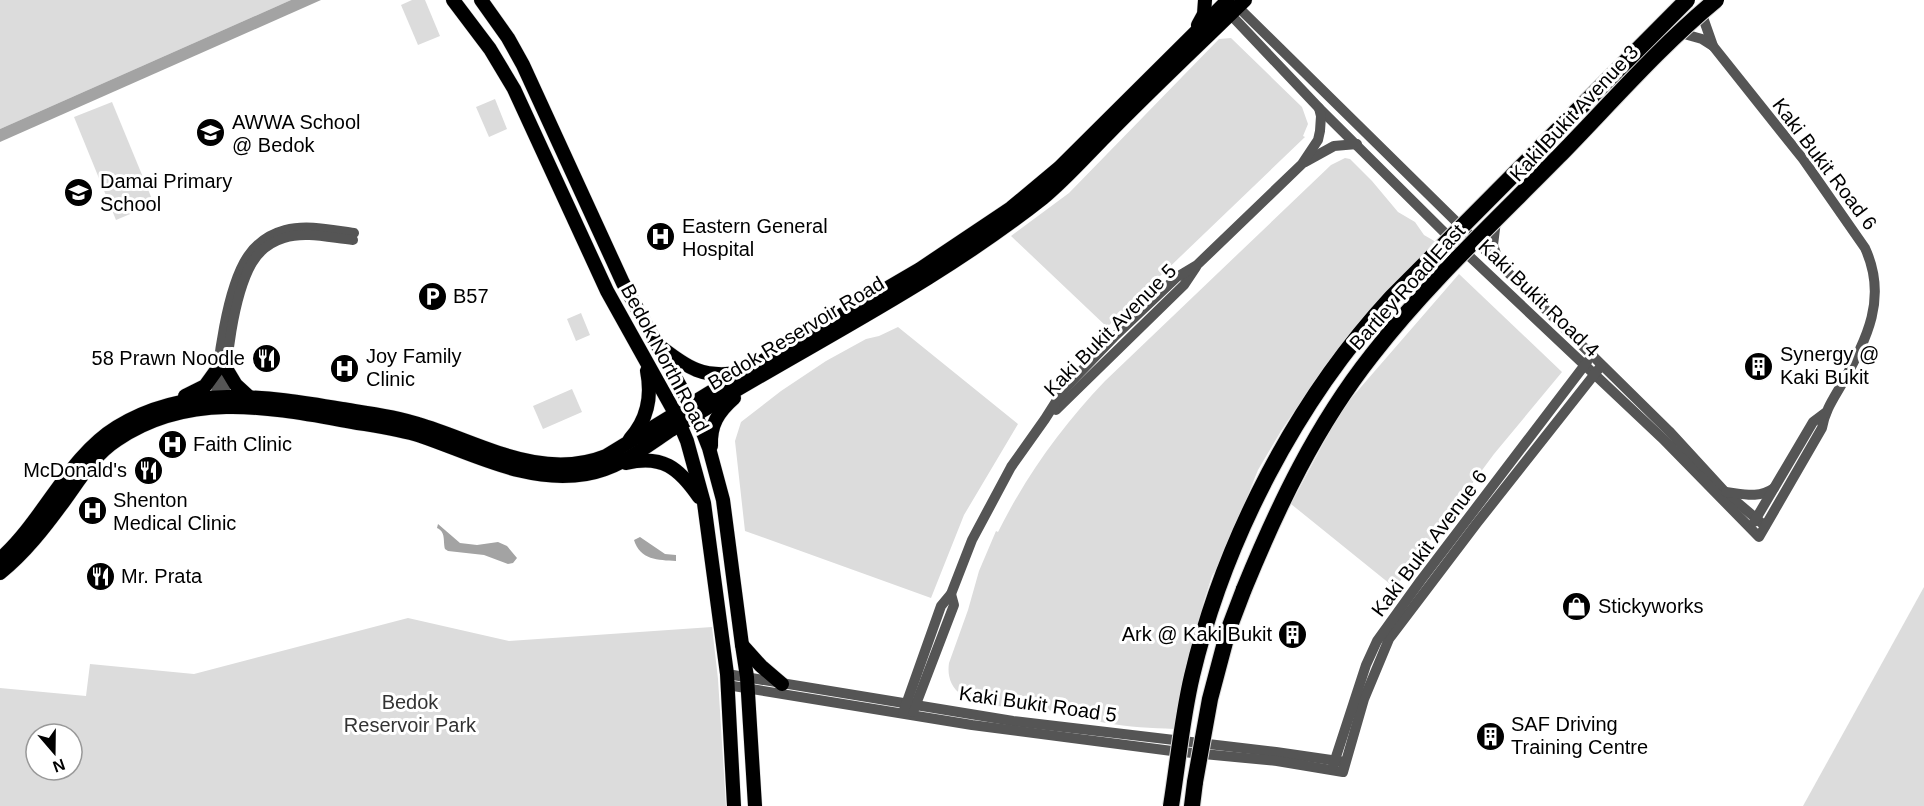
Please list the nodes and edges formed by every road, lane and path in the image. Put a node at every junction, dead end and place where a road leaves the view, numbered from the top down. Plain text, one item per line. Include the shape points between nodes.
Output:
1 (453, 0) edge
2 (481, 0) edge
3 (1205, 0) edge
4 (1681, 0) edge
5 (1710, 0) edge
6 (1716, 0) edge
7 (1231, 4) edge
8 (1693, 5) edge
9 (1676, 31) junction
10 (1191, 38) junction
11 (1713, 46) junction
12 (1319, 108) junction
13 (1357, 144) junction
14 (1302, 164) junction
15 (1496, 221) junction
16 (1459, 226) junction
17 (1449, 237) junction
18 (1476, 242) junction
19 (1466, 253) junction
20 (1501, 268) junction
21 (658, 345) junction
22 (1591, 357) junction
23 (645, 360) junction
24 (1584, 366) junction
25 (1600, 366) junction
26 (223, 369) junction
27 (742, 373) junction
28 (1592, 375) junction
29 (756, 379) junction
30 (249, 397) junction
31 (221, 401) junction
32 (162, 407) junction
33 (693, 409) junction
34 (1825, 412) junction
35 (678, 419) junction
36 (622, 448) junction
37 (711, 454) junction
38 (604, 470) junction
39 (1776, 487) junction
40 (1725, 492) junction
41 (704, 503) junction
42 (1756, 517) junction
43 (1765, 526) junction
44 (1750, 528) junction
45 (0, 559) edge
46 (0, 573) edge
47 (742, 645) junction
48 (727, 679) junction
49 (747, 682) junction
50 (782, 684) junction
51 (909, 709) junction
52 (1339, 766) junction
53 (734, 806) edge
54 (755, 806) edge
55 (1171, 806) edge
56 (1192, 806) edge

1 - 23 main road, Bedok North Road via 514,89 607,291
2 - 21 main road, Bedok North Road via 523,65 623,283
3 - 10 main road via 1204,14
4 - 16 street, Kaki Bukit Avenue 3
5 - 8 street, Kaki Bukit Avenue 3
6 - 56 highway, Bartley Road East, bridge via 1410,309 1335,406 1274,515 1228,631 1210,699
7 - 10 main road, Bedok Reservoir Road
7 - 12 street, Kaki Bukit Road 4
7 - 16 street, Kaki Bukit Road 4
7 - 29 main road, Bedok Reservoir Road via 1039,201 929,276
8 - 9 street, Kaki Bukit Avenue 3
8 - 11 street, Kaki Bukit Road 6
8 - 55 highway, Bartley Road East, bridge via 1391,298 1314,398 1253,506 1212,608 1192,678
9 - 11 street, Kaki Bukit Road 6
9 - 15 street, Kaki Bukit Avenue 3
10 - 27 main road, Bedok Reservoir Road via 1059,168 1011,208 920,269
11 - 34 street, Kaki Bukit Road 6 via 1830,196 1872,264 1875,299 1868,331
12 - 13 street, Kaki Bukit Road 4
12 - 14 street via 1318,140
13 - 14 street via 1334,146
13 - 17 street, Kaki Bukit Road 4
14 - 51 street, Kaki Bukit Avenue 5 via 1045,419 1011,467 951,594 941,606
15 - 18 street, Kaki Bukit Avenue 3
15 - 20 street via 1493,245
16 - 17 street, Kaki Bukit Avenue 3
16 - 18 street, Kaki Bukit Road 4
17 - 19 street, Kaki Bukit Road 4
18 - 19 street, Kaki Bukit Avenue 3
18 - 20 street, Kaki Bukit Road 4
19 - 24 street, Kaki Bukit Road 4
20 - 22 street, Kaki Bukit Road 4
21 - 27 main road via 677,360 710,375
21 - 33 main road, Bedok North Road
22 - 24 street, Kaki Bukit Avenue 6
22 - 25 street, Kaki Bukit Road 4
23 - 35 main road, Bedok North Road
23 - 36 main road via 650,386 647,408 635,434
24 - 28 street, Kaki Bukit Road 4
24 - 52 street, Kaki Bukit Avenue 6 via 1377,641 1366,665
25 - 28 street, Kaki Bukit Avenue 6
25 - 40 street, Kaki Bukit Road 4 via 1669,431
26 - 26 street via 222,336 237,281 251,251 268,237 286,230 331,230 353,237 294,235 261,252 250,267 240,296
26 - 30 main road
26 - 31 street
26 - 32 main road via 205,386
27 - 33 main road, Bedok Reservoir Road
28 - 44 street, Kaki Bukit Road 4 via 1662,438
28 - 52 street, Kaki Bukit Avenue 6 via 1389,639
29 - 33 main road, Bedok Reservoir Road
29 - 37 main road via 716,418
30 - 31 main road, Bedok Reservoir Road
30 - 36 main road, Bedok Reservoir Road via 411,422 501,455 540,463 581,464
31 - 32 main road, Bedok Reservoir Road via 192,399
31 - 38 main road, Bedok Reservoir Road via 388,428 532,473 573,476
31 - 46 main road, Bedok Reservoir Road via 153,421 108,447 30,544
32 - 45 main road, Bedok Reservoir Road via 118,427 94,445
33 - 35 main road, Bedok Reservoir Road
33 - 37 main road, Bedok North Road
34 - 39 street, Kaki Bukit Road 6 via 1813,422
34 - 43 street, Kaki Bukit Road 6 via 1822,428
35 - 36 main road, Bedok Reservoir Road
35 - 38 main road, Bedok Reservoir Road via 627,459
35 - 41 main road, Bedok North Road via 693,457
37 - 47 main road, Bedok North Road via 723,500
38 - 41 main road via 638,460 664,464 677,469
39 - 40 street via 1755,495
39 - 42 street, Kaki Bukit Road 6
40 - 42 street, Kaki Bukit Road 4
41 - 48 main road, Bedok North Road
42 - 43 street, Kaki Bukit Road 4
42 - 44 street
43 - 44 street via 1759,537
47 - 49 main road, Bedok North Road
47 - 50 main road
48 - 49 street, Kaki Bukit Road 5
48 - 53 main road, Bedok North Road
49 - 50 street, Kaki Bukit Road 5
49 - 51 street, Kaki Bukit Road 5
49 - 54 main road, Bedok North Road
50 - 51 street, Kaki Bukit Road 5
51 - 52 street, Kaki Bukit Road 5 via 972,725 1172,751

